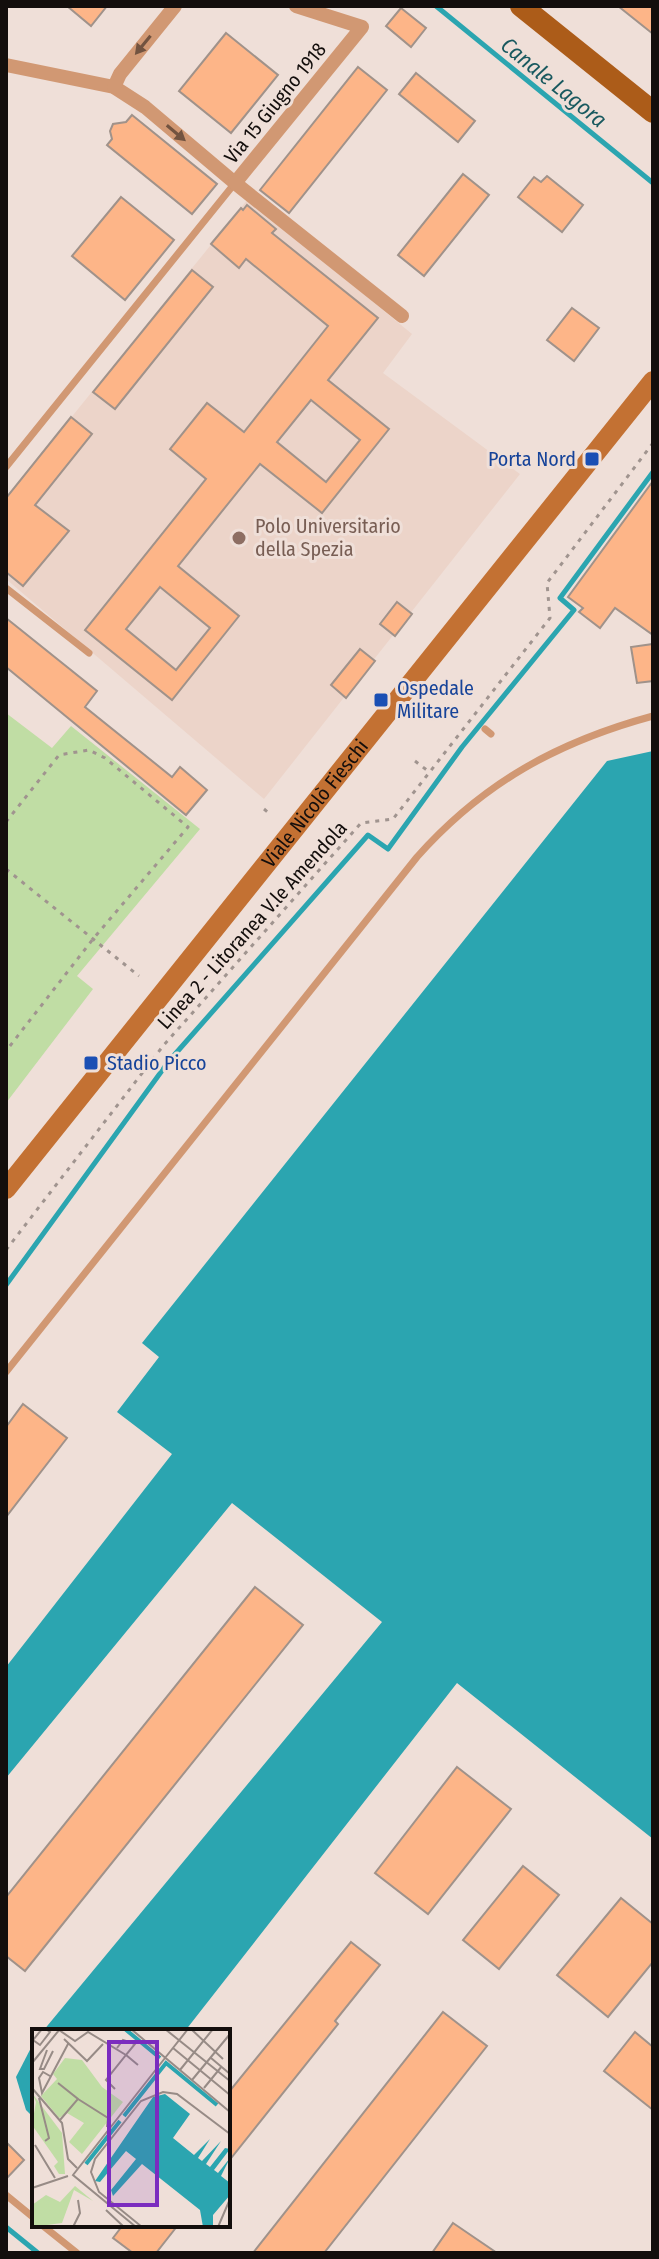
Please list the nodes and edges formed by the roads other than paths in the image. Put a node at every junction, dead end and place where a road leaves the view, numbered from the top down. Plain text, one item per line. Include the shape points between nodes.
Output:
1 (175, 6) edge
2 (296, 6) edge
3 (521, 6) edge
4 (6, 65) edge
5 (114, 87) junction
6 (653, 112) edge
7 (235, 183) junction
8 (402, 316) dead end
9 (653, 381) edge
10 (6, 467) edge
11 (6, 588) edge
12 (89, 653) dead end
13 (653, 716) edge
14 (6, 1189) edge
15 (6, 1372) edge
16 (6, 2195) edge
17 (32, 2216) edge
18 (44, 2227) edge
19 (77, 2253) edge

1 -> 5 street
2 - 7 street, Via 15 Giugno 1918 via 362,27
3 - 6 main road
4 - 5 street, Via 15 Giugno 1918
5 -> 7 street, Via 15 Giugno 1918
7 - 8 street, Via 15 Giugno 1918
7 - 10 lane
9 - 14 main road, Viale Nicolò Fieschi
11 - 12 lane
13 - 15 lane via 572,742 530,763 448,823
16 - 17 lane
18 - 19 lane

